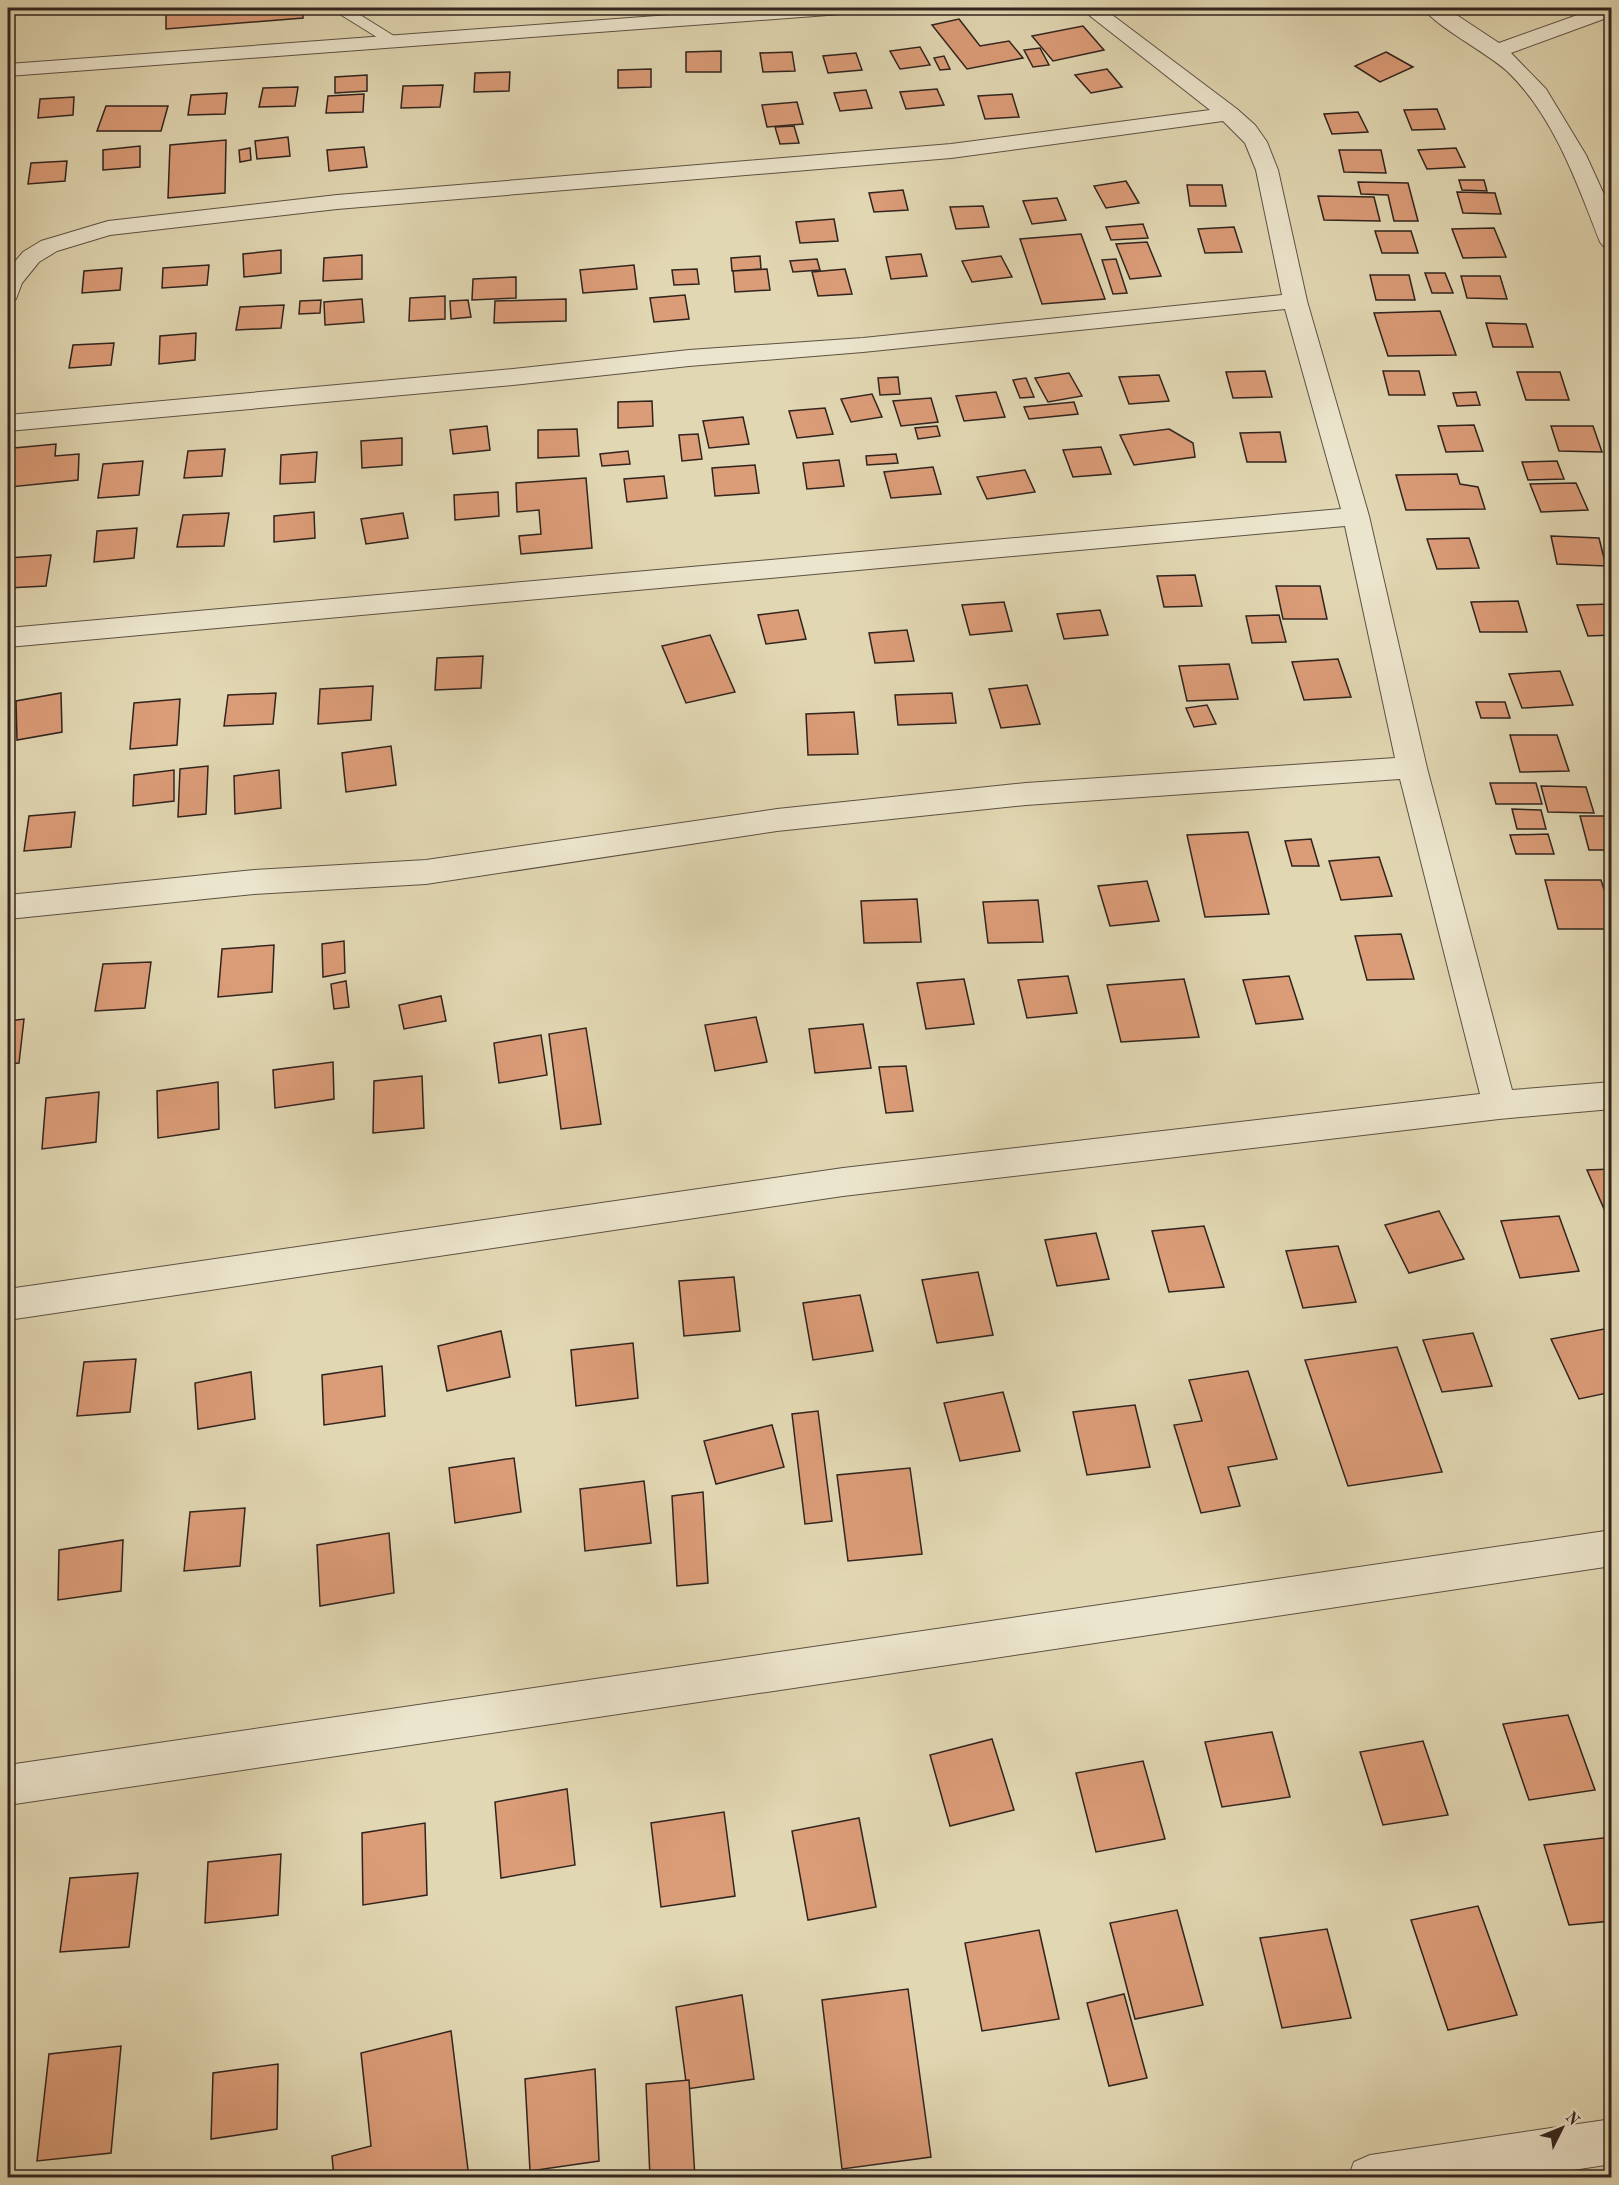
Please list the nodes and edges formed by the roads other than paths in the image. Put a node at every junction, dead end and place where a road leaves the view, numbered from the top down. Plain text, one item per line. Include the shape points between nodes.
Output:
1 (338, 8) edge
2 (841, 8) edge
3 (1090, 8) edge
4 (1432, 8) edge
5 (1611, 9) edge
6 (394, 41) junction
7 (1496, 51) junction
8 (8, 70) edge
9 (1229, 114) junction
10 (1611, 242) edge
11 (8, 294) edge
12 (1294, 301) junction
13 (8, 423) edge
14 (1356, 516) junction
15 (8, 638) edge
16 (1412, 768) junction
17 (8, 907) edge
18 (1611, 1095) edge
19 (1499, 1105) junction
20 (8, 1305) edge
21 (1611, 1548) edge
22 (8, 1785) edge
23 (1611, 2140) edge
24 (1370, 2178) edge

1 - 6 lane
2 - 6 street
3 - 9 street
4 - 7 street
5 - 7 street
6 - 8 street
7 - 10 street via 1544,99 1595,200
9 - 11 street via 951,151 337,202 108,228 50,246 31,257 10,282
9 - 12 street via 1256,142 1267,170
12 - 13 street via 863,345
12 - 14 street
14 - 15 street
14 - 16 street
16 - 17 street via 1026,794 777,820 426,872 254,882
16 - 19 street
18 - 19 street
19 - 20 street via 843,1182
21 - 22 street
23 - 24 street

